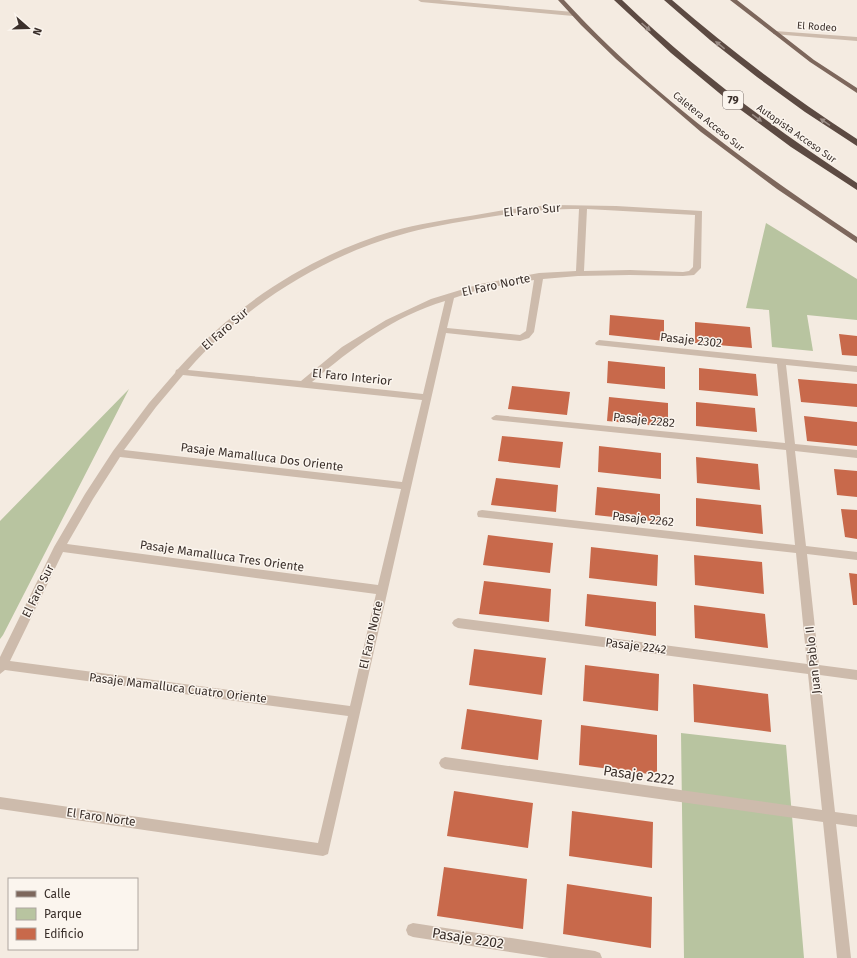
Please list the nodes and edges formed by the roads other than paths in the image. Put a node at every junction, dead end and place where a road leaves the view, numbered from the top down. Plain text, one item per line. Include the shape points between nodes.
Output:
1 (421, 0) edge
2 (561, 0) edge
3 (618, 0) edge
4 (668, 0) edge
5 (733, 0) edge
6 (573, 14) junction
7 (775, 33) junction
8 (857, 39) edge
9 (857, 91) edge
10 (857, 143) edge
11 (857, 187) edge
12 (583, 207) junction
13 (857, 241) edge
14 (580, 273) junction
15 (539, 276) junction
16 (450, 296) junction
17 (442, 330) junction
18 (599, 343) dead end
19 (781, 361) junction
20 (857, 369) edge
21 (179, 372) junction
22 (304, 384) junction
23 (426, 397) junction
24 (496, 418) dead end
25 (790, 447) junction
26 (116, 453) junction
27 (857, 454) edge
28 (405, 486) junction
29 (482, 514) dead end
30 (59, 547) junction
31 (801, 550) junction
32 (857, 556) edge
33 (382, 590) junction
34 (458, 623) dead end
35 (1, 665) edge
36 (814, 670) junction
37 (857, 675) edge
38 (354, 712) junction
39 (445, 763) dead end
40 (0, 803) edge
41 (829, 817) junction
42 (857, 821) edge
43 (413, 930) dead end
44 (595, 958) edge
45 (844, 958) edge

1 - 6 street
2 - 6 main road, Caletera Acceso Sur
3 -> 11 highway, Autopista Acceso Sur / 79 via 667,47 721,91
10 -> 4 highway via 757,74
5 - 7 main road
6 - 13 main road, Caletera Acceso Sur via 616,56 699,127 792,197
7 - 8 street, El Rodeo
7 - 9 main road
12 - 14 street
12 - 14 street, El Faro Sur via 699,213 697,268 691,273 683,274
12 - 21 street, El Faro Sur via 532,208 442,222 396,233 346,251 299,276 254,305 227,325
14 - 15 street, El Faro Norte
15 - 16 street, El Faro Norte via 488,285
15 - 17 street via 530,332 526,336 520,338
16 - 17 street, El Faro Norte
16 - 22 street, El Faro Interior via 412,310 370,332 335,356
17 - 23 street, El Faro Norte
18 - 19 street, Pasaje 2302
19 - 20 street, Pasaje 2302
19 - 25 street, Juan Pablo II
21 - 22 street
21 - 26 street, El Faro Sur
22 - 23 street, El Faro Interior
23 - 28 street, El Faro Norte
24 - 25 street, Pasaje 2282
25 - 27 street, Pasaje 2282
25 - 31 street, Juan Pablo II
26 - 28 street, Pasaje Mamalluca Dos Oriente
26 - 30 street, El Faro Sur
28 - 33 street, El Faro Norte
29 - 31 street, Pasaje 2262
30 - 33 street, Pasaje Mamalluca Tres Oriente
30 - 35 street, El Faro Sur
31 - 32 street, Pasaje 2262
31 - 36 street, Juan Pablo II
33 - 38 street, El Faro Norte
34 - 36 street, Pasaje 2242
35 - 38 street, Pasaje Mamalluca Cuatro Oriente
36 - 37 street, Pasaje 2242
36 - 41 street, Juan Pablo II
38 - 40 street, El Faro Norte via 323,850
39 - 41 street, Pasaje 2222
41 - 42 street, Pasaje 2222
41 - 45 street, Juan Pablo II
43 - 44 street, Pasaje 2202

